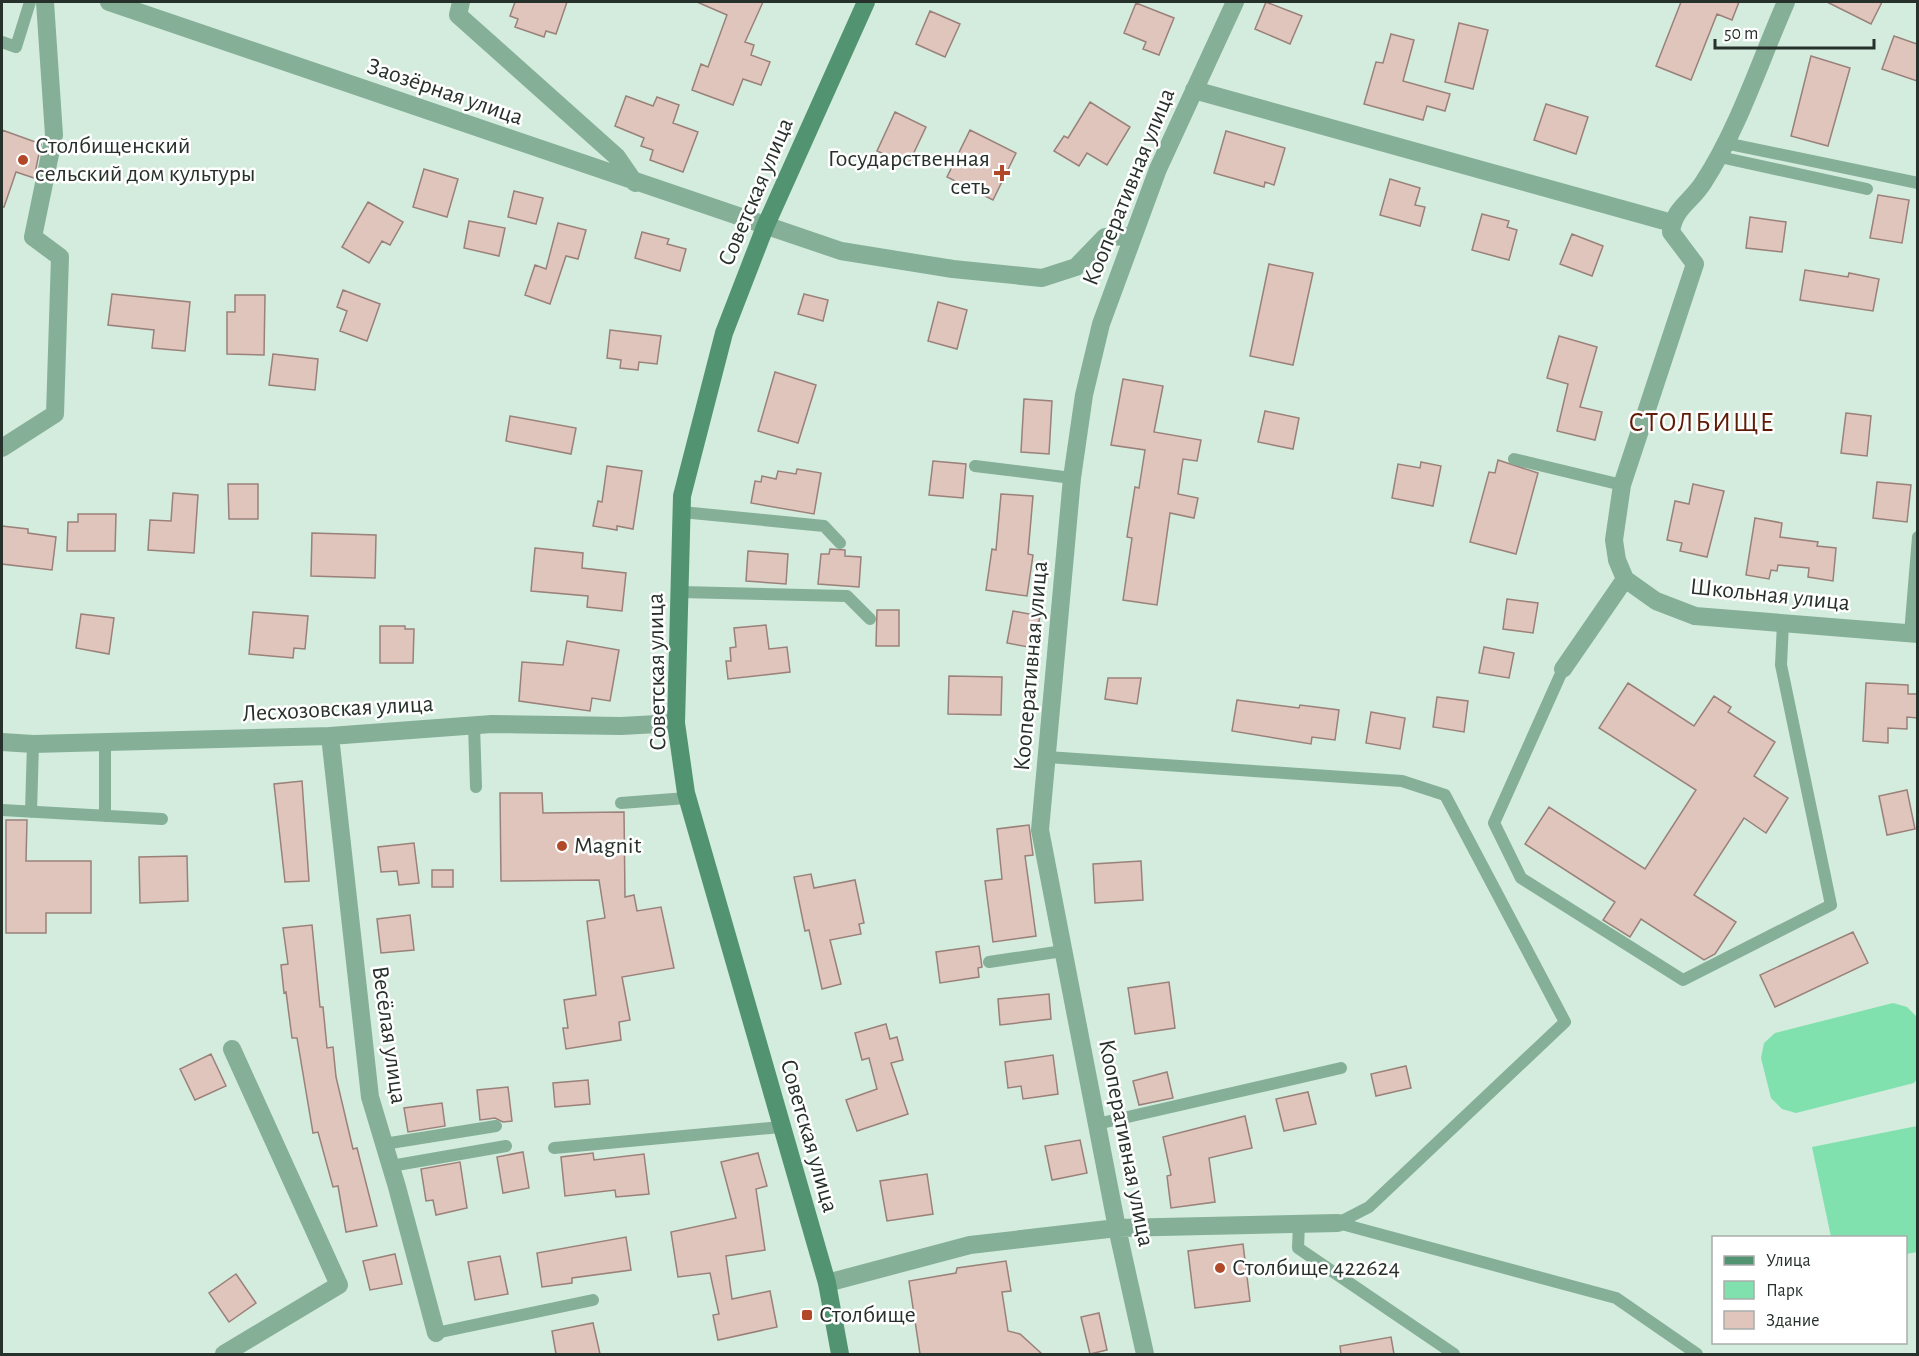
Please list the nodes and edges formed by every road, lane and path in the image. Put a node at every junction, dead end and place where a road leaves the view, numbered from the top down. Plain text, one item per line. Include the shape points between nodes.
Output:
1 (30, 2) edge
2 (45, 2) edge
3 (109, 2) edge
4 (461, 2) edge
5 (866, 2) edge
6 (1235, 2) edge
7 (1786, 2) edge
8 (2, 42) edge
9 (1194, 90) junction
10 (1723, 150) junction
11 (635, 183) junction
12 (1917, 183) edge
13 (1867, 189) dead end
14 (1672, 223) junction
15 (765, 227) junction
16 (1133, 236) junction
17 (2, 448) edge
18 (1514, 459) dead end
19 (975, 466) dead end
20 (1072, 478) junction
21 (1622, 485) junction
22 (682, 512) junction
23 (1917, 537) edge
24 (840, 543) dead end
25 (1625, 579) junction
26 (680, 592) junction
27 (870, 619) dead end
28 (1783, 623) junction
29 (1914, 634) edge
30 (1563, 669) joint
31 (474, 725) junction
32 (677, 730) junction
33 (330, 736) junction
34 (2, 742) edge
35 (105, 742) junction
36 (33, 744) junction
37 (1047, 757) junction
38 (476, 787) dead end
39 (687, 798) junction
40 (621, 803) dead end
41 (2, 810) edge
42 (31, 812) junction
43 (105, 816) junction
44 (162, 819) dead end
45 (1063, 951) junction
46 (989, 962) dead end
47 (232, 1048) dead end
48 (1341, 1068) dead end
49 (1097, 1125) junction
50 (496, 1126) dead end
51 (781, 1126) junction
52 (384, 1144) junction
53 (506, 1146) dead end
54 (554, 1148) dead end
55 (391, 1166) junction
56 (1338, 1223) junction
57 (1299, 1224) junction
58 (1117, 1228) junction
59 (827, 1283) junction
60 (593, 1300) dead end
61 (436, 1333) joint
62 (224, 1354) edge
63 (840, 1354) edge
64 (1145, 1354) edge
65 (1454, 1354) edge
66 (1697, 1354) edge

1 - 8 lane via 16,47
2 - 17 street via 54,135 33,237 60,257 55,414
3 - 11 street, Заозёрная улица
4 - 11 street via 458,15 617,157
5 - 15 street, Советская улица
6 - 9 street, Кооперативная улица
7 - 10 street
9 - 14 street
9 - 16 street, Кооперативная улица
10 - 12 lane
10 - 13 lane
10 - 14 street
11 - 15 street, Заозёрная улица
14 - 21 street via 1671,232 1695,264
15 - 16 street, Заозёрная улица via 841,251 1042,278 1076,267 1105,237
15 - 22 street, Советская улица via 724,333 682,496
16 - 20 street, Кооперативная улица via 1101,324 1084,395
18 - 21 lane
19 - 20 lane
20 - 37 street, Кооперативная улица
21 - 25 street via 1614,540
22 - 24 lane via 824,526
22 - 26 street, Советская улица
23 - 29 lane
25 - 28 street, Школьная улица via 1656,601 1695,616
25 - 30 street
26 - 27 lane via 847,597
26 - 32 street, Советская улица
28 - 29 street, Школьная улица
28 - 30 lane via 1781,665 1831,905 1683,980 1521,878 1494,823
31 - 32 street, Лесхозовская улица
31 - 33 street, Лесхозовская улица
31 - 38 lane
32 - 39 street, Советская улица
33 - 35 street, Лесхозовская улица
33 - 52 street, Весёлая улица via 369,1097
34 - 36 street, Лесхозовская улица
35 - 36 street, Лесхозовская улица
35 - 43 lane
36 - 42 lane
37 - 45 street, Кооперативная улица via 1040,830
37 - 56 lane via 1401,781 1445,795 1565,1022 1369,1208
39 - 40 lane
39 - 51 street, Советская улица
41 - 42 lane
42 - 43 lane
43 - 44 lane
45 - 46 lane
45 - 49 street, Кооперативная улица
47 - 62 street via 339,1284
48 - 49 lane
49 - 58 street, Кооперативная улица
50 - 52 lane
51 - 54 lane
51 - 59 street, Советская улица
52 - 55 street, Весёлая улица
53 - 55 lane
55 - 61 street, Весёлая улица
56 - 57 street
56 - 66 lane via 1616,1298
57 - 58 street
57 - 65 lane via 1298,1248
58 - 59 street via 970,1245
58 - 64 street, Кооперативная улица
59 - 63 street, Советская улица
60 - 61 lane

